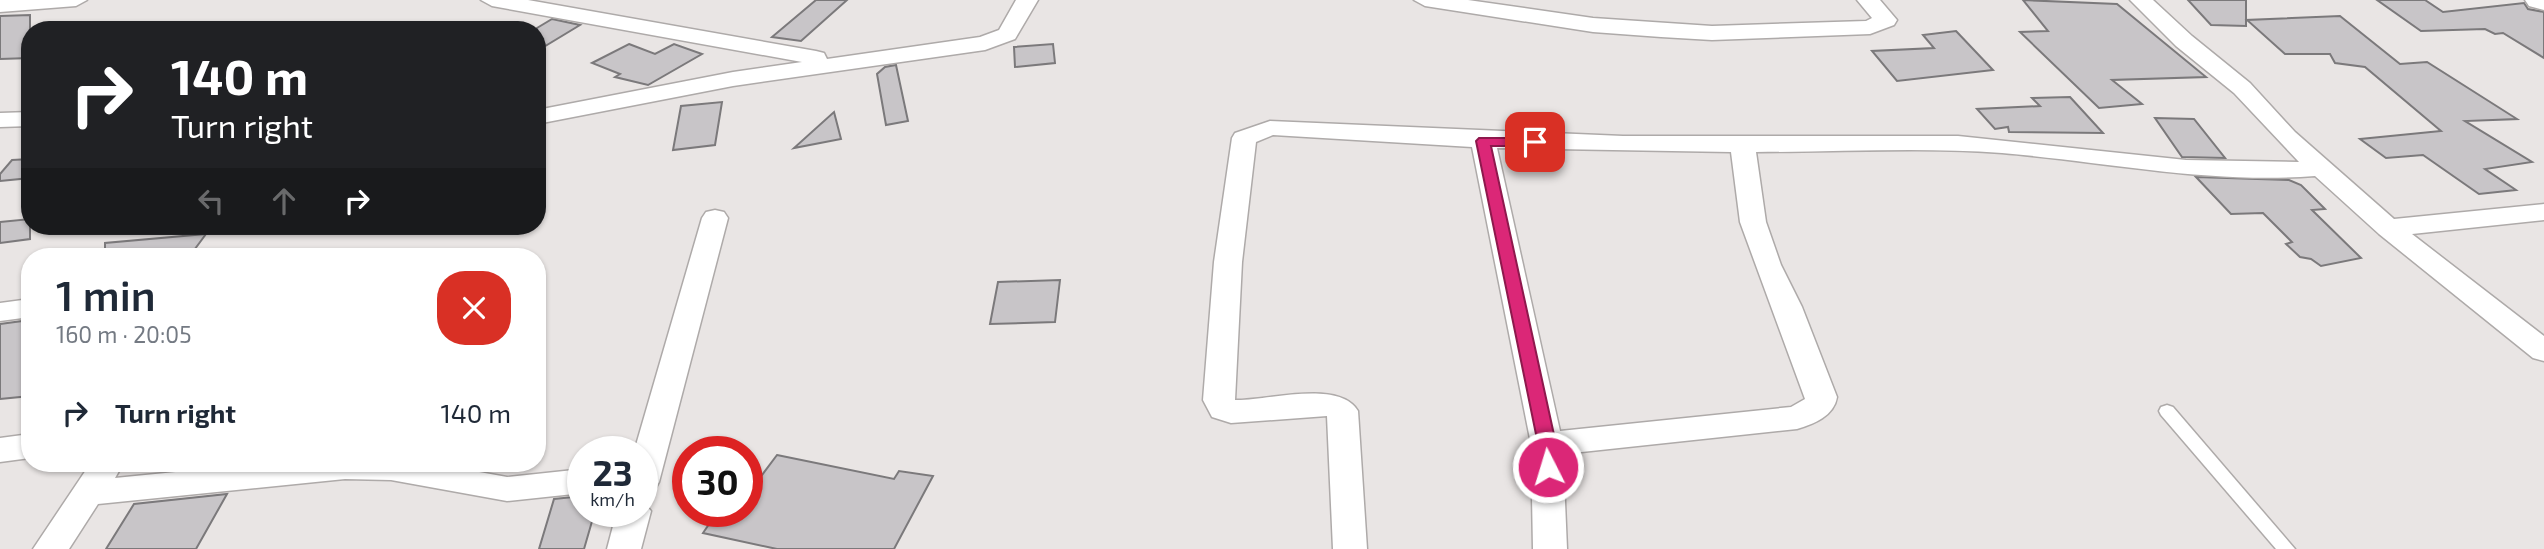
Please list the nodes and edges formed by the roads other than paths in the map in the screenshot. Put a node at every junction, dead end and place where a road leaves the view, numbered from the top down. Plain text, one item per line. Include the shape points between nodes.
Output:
1 (76, 0) edge
2 (492, 0) edge
3 (1027, 0) edge
4 (1425, 0) edge
5 (1868, 0) edge
6 (2141, 0) edge
7 (2538, 0) edge
8 (2544, 2) edge
9 (0, 6) edge
10 (1541, 8) edge
11 (850, 62) junction
12 (546, 115) edge
13 (21, 119) edge
14 (0, 120) edge
15 (1483, 141) junction
16 (1743, 145) junction
17 (2322, 168) junction
18 (2281, 173) junction
19 (2348, 191) junction
20 (2544, 212) edge
21 (715, 218) dead end
22 (2388, 228) junction
23 (21, 309) edge
24 (0, 312) edge
25 (2544, 351) edge
26 (2167, 411) dead end
27 (654, 436) edge
28 (1547, 444) junction
29 (21, 447) edge
30 (0, 450) edge
31 (102, 472) edge
32 (296, 472) edge
33 (413, 472) edge
34 (567, 483) edge
35 (88, 493) junction
36 (630, 527) edge
37 (50, 549) edge
38 (624, 549) edge
39 (1350, 549) edge
40 (1550, 549) edge
41 (2286, 549) edge

1 - 9 street
2 - 11 street
3 - 11 street via 1013,27 998,39
4 - 10 street
5 - 10 street via 1886,20 1883,24 1712,33 1593,25
6 - 17 street via 2256,101 2273,124
7 - 8 street
11 - 12 street
13 - 14 street
15 - 16 street
15 - 28 street
15 - 39 street via 1270,128 1244,138 1228,262 1219,400 1223,409 1231,412 1331,404 1342,411
16 - 18 street via 1895,141 1984,145
16 - 28 street via 1753,222 1821,405 1797,418
17 - 18 street
17 - 19 street
18 - 19 street
19 - 22 street
20 - 22 street
21 - 27 street
22 - 25 street
23 - 24 street
26 - 41 lane
28 - 40 street
29 - 30 street
31 - 35 street
32 - 35 street
33 - 34 street via 507,489
35 - 37 street
36 - 38 street

